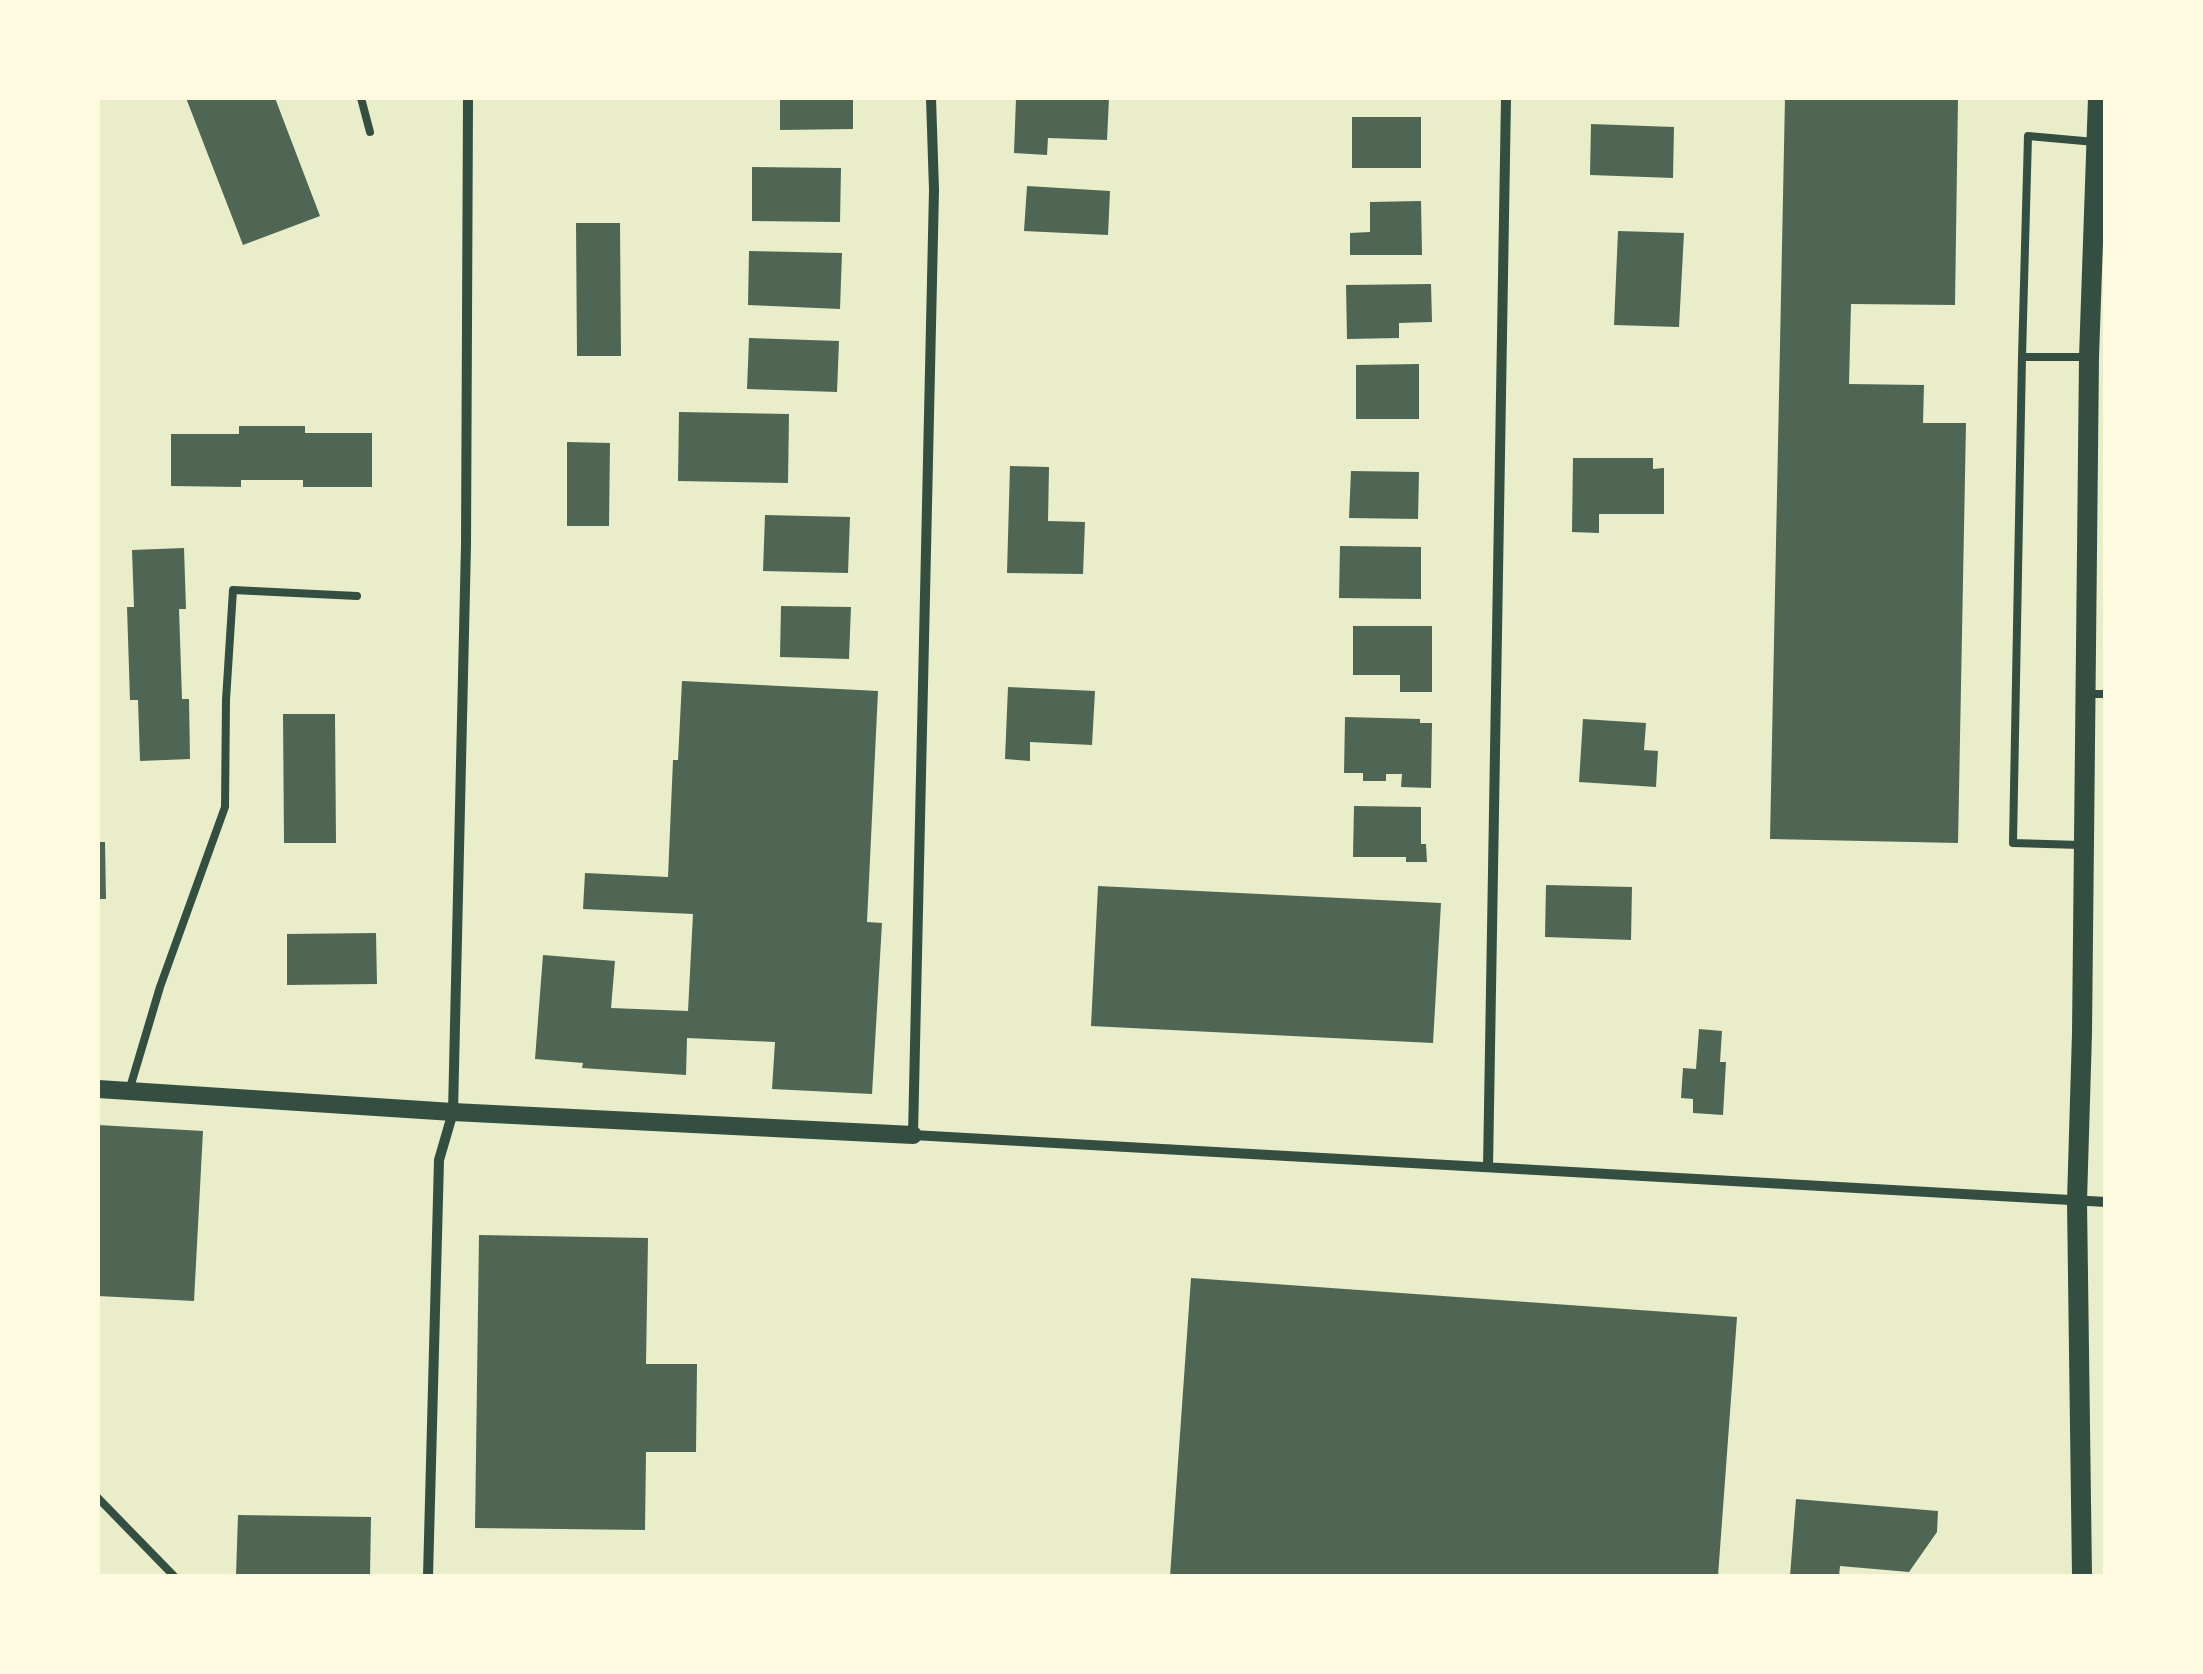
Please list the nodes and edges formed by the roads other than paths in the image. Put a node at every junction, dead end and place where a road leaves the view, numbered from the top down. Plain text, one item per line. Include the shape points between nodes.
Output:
1 (361, 98) edge
2 (468, 98) edge
3 (931, 98) edge
4 (1506, 98) edge
5 (2098, 98) edge
6 (370, 132) dead end
7 (2096, 142) junction
8 (2022, 357) junction
9 (2090, 357) junction
10 (2098, 483) edge
11 (357, 596) dead end
12 (2096, 694) edge
13 (2084, 845) junction
14 (98, 1089) edge
15 (130, 1091) junction
16 (453, 1112) junction
17 (913, 1135) junction
18 (1488, 1167) junction
19 (2077, 1201) junction
20 (2106, 1202) edge
21 (98, 1498) edge
22 (174, 1576) edge
23 (428, 1576) edge
24 (2082, 1576) edge

1 - 6 lane
2 - 16 street
3 - 17 street
4 - 18 street
5 - 7 main road
7 - 8 lane via 2028,136
7 - 9 main road
8 - 9 lane
8 - 13 lane via 2013,843
9 - 10 main road
10 - 12 main road
11 - 15 lane via 233,590 225,807
12 - 13 main road
13 - 19 main road
14 - 15 street
15 - 16 street
16 - 17 street
16 - 23 street via 440,1160
17 - 18 street
18 - 19 street
19 - 20 street
19 - 24 main road
21 - 22 lane

